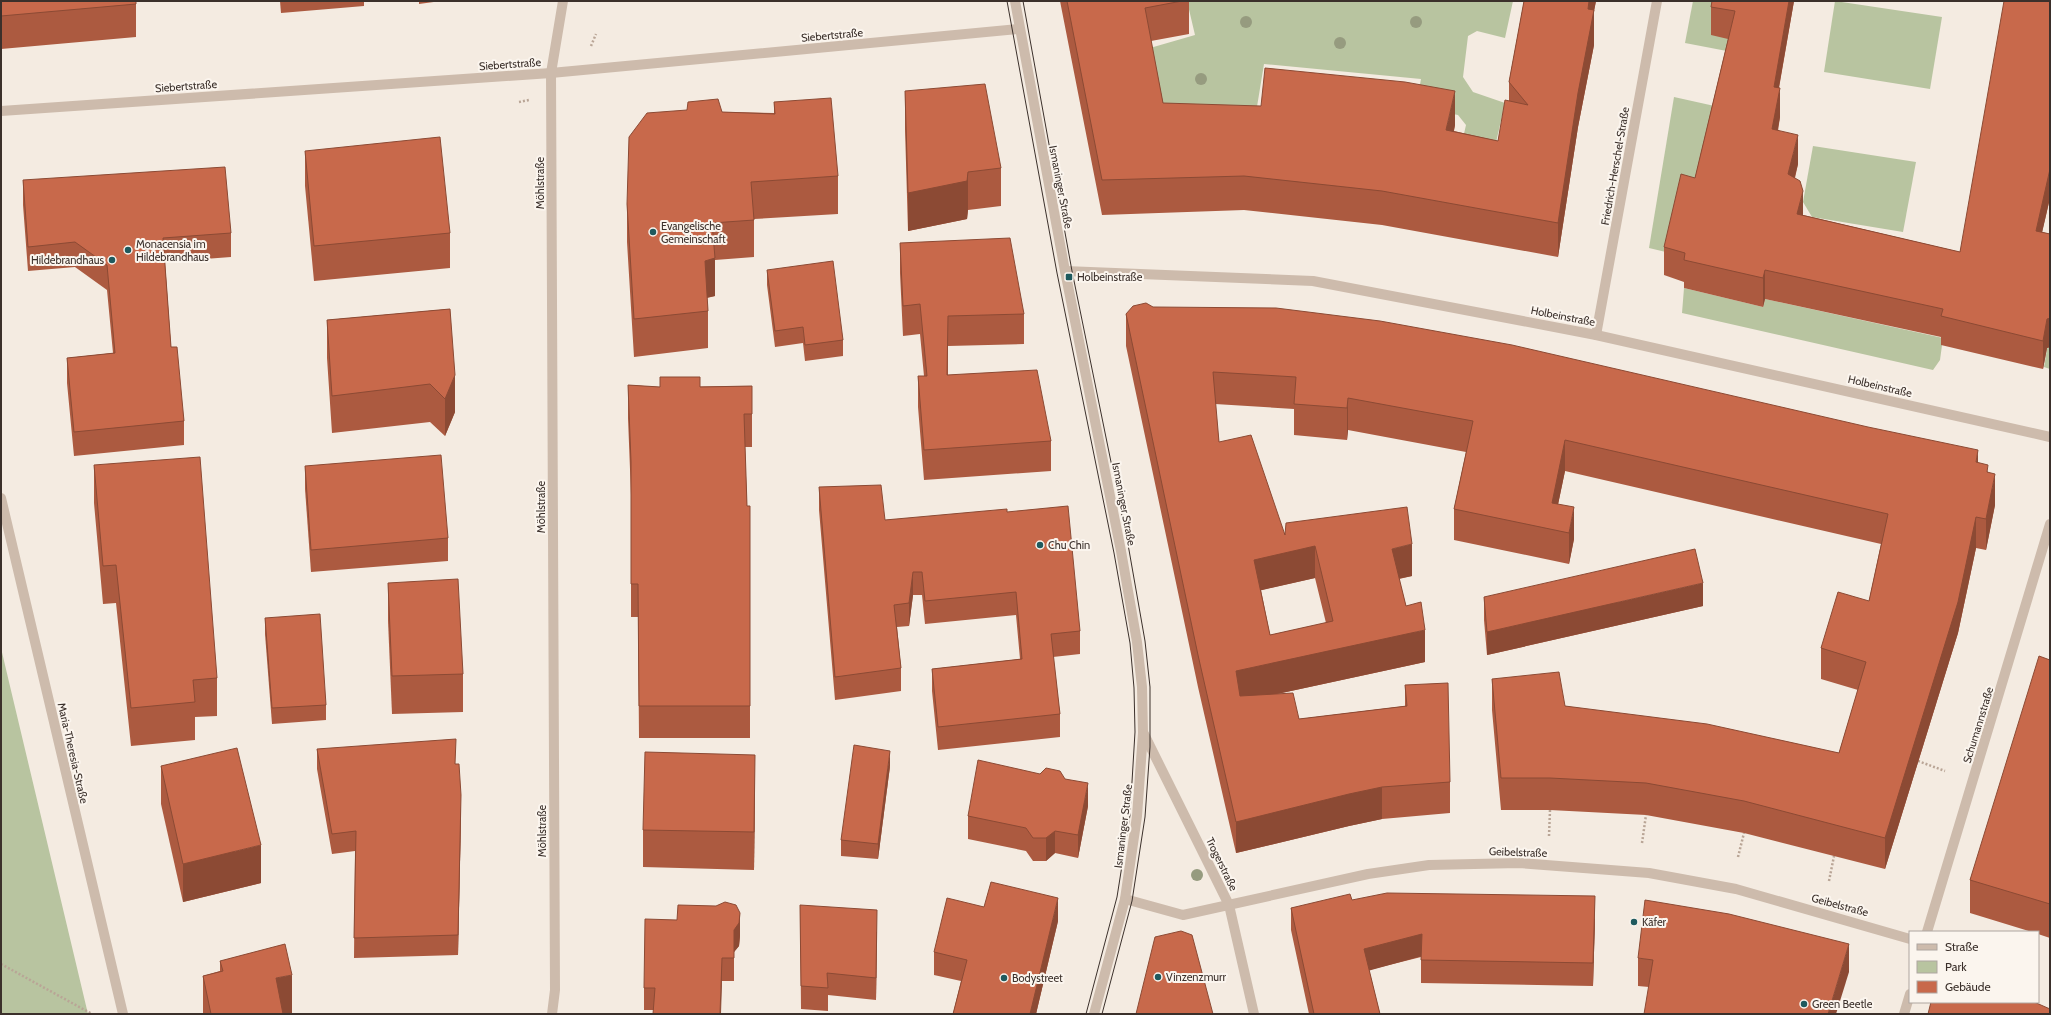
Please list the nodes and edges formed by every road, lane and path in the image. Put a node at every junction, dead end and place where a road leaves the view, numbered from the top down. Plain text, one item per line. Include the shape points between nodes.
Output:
1 (563, 1) edge
2 (1015, 1) edge
3 (1657, 1) edge
4 (1019, 29) junction
5 (551, 73) junction
6 (1, 111) edge
7 (1065, 271) junction
8 (1596, 334) junction
9 (2050, 437) edge
10 (1, 498) edge
11 (2050, 524) edge
12 (1143, 733) junction
13 (1918, 761) edge
14 (1944, 771) dead end
15 (1550, 810) edge
16 (1646, 815) edge
17 (1744, 833) edge
18 (1549, 836) dead end
19 (1642, 843) dead end
20 (1834, 856) edge
21 (1738, 857) dead end
22 (1829, 881) dead end
23 (1125, 899) junction
24 (1229, 904) junction
25 (1927, 931) edge
26 (1909, 939) edge
27 (1, 964) edge
28 (1909, 997) edge
29 (92, 1014) edge
30 (122, 1014) edge
31 (552, 1014) edge
32 (1094, 1014) edge
33 (1254, 1014) edge
34 (1904, 1014) edge

1 - 5 street, Möhlstraße
2 - 4 street, Ismaninger Straße
3 - 8 street, Friedrich-Herschel-Straße
4 - 5 street, Siebertstraße
4 - 7 street, Ismaninger Straße
5 - 6 street, Siebertstraße
5 - 31 street, Möhlstraße via 555,974
7 - 8 street, Holbeinstraße via 1313,281
7 - 12 street, Ismaninger Straße via 1137,642 1142,687
8 - 9 street, Holbeinstraße
10 - 30 street, Maria-Theresia-Straße
11 - 25 street, Schumannstraße
12 - 23 street, Ismaninger Straße via 1137,816
12 - 24 street, Trogerstraße
13 - 14 path
15 - 18 path
16 - 19 path
17 - 21 path
20 - 22 path
23 - 24 street, Geibelstraße via 1183,915
23 - 32 street, Ismaninger Straße
24 - 26 street, Geibelstraße via 1368,874 1429,865 1519,863 1649,873 1736,889
24 - 33 street, Trogerstraße
27 - 29 path
28 - 34 street

